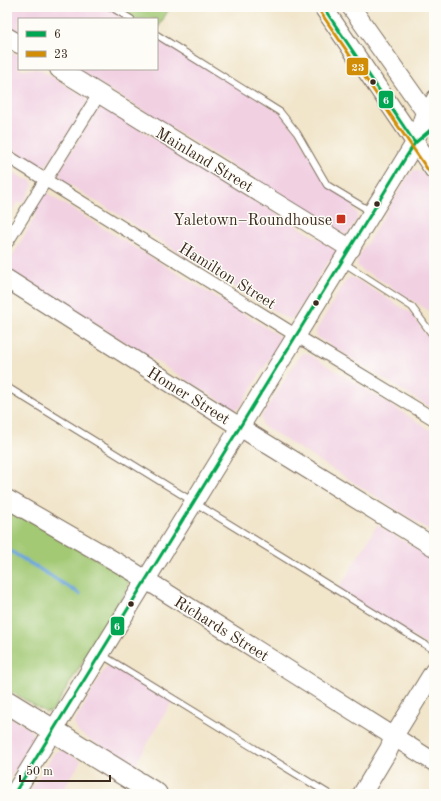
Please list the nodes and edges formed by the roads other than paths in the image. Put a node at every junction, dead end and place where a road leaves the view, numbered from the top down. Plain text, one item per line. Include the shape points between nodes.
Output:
1 (111, 7) edge
2 (323, 7) edge
3 (351, 7) edge
4 (128, 18) edge
5 (7, 36) edge
6 (158, 37) edge
7 (18, 43) edge
8 (61, 70) edge
9 (99, 94) junction
10 (434, 96) edge
11 (429, 118) edge
12 (434, 127) edge
13 (415, 143) junction
14 (7, 156) edge
15 (434, 170) edge
16 (45, 180) junction
17 (372, 212) junction
18 (7, 242) edge
19 (347, 256) junction
20 (7, 279) edge
21 (297, 336) junction
22 (434, 337) edge
23 (7, 386) edge
24 (434, 419) edge
25 (240, 427) junction
26 (7, 499) edge
27 (194, 502) junction
28 (434, 547) edge
29 (146, 580) junction
30 (434, 650) edge
31 (101, 654) junction
32 (434, 671) edge
33 (7, 702) edge
34 (54, 731) junction
35 (394, 736) junction
36 (434, 762) edge
37 (14, 794) edge
38 (156, 794) edge
39 (329, 794) edge
40 (362, 794) edge

1 - 4 lane
2 - 13 street
3 - 11 street
5 - 7 street
6 - 17 lane via 280,112 297,133 327,184
8 - 9 street, Mainland Street
9 - 16 street
9 - 19 street, Mainland Street
10 - 11 street
11 - 13 street
12 - 13 street
13 - 15 street
13 - 17 street
14 - 16 street, Hamilton Street
16 - 18 street
16 - 21 street, Hamilton Street
17 - 19 street
19 - 21 street
19 - 22 lane, Mainland Street via 412,307
20 - 25 street, Homer Street
21 - 24 street, Hamilton Street
21 - 25 street
23 - 27 lane
25 - 27 street
25 - 28 street, Homer Street
26 - 29 street, Richards Street
27 - 29 street
27 - 30 lane
29 - 31 street
29 - 35 street, Richards Street
31 - 34 street
31 - 39 lane
32 - 35 street
33 - 34 highway
34 - 37 street
34 - 38 highway
35 - 36 street, Richards Street
35 - 40 street via 387,754

